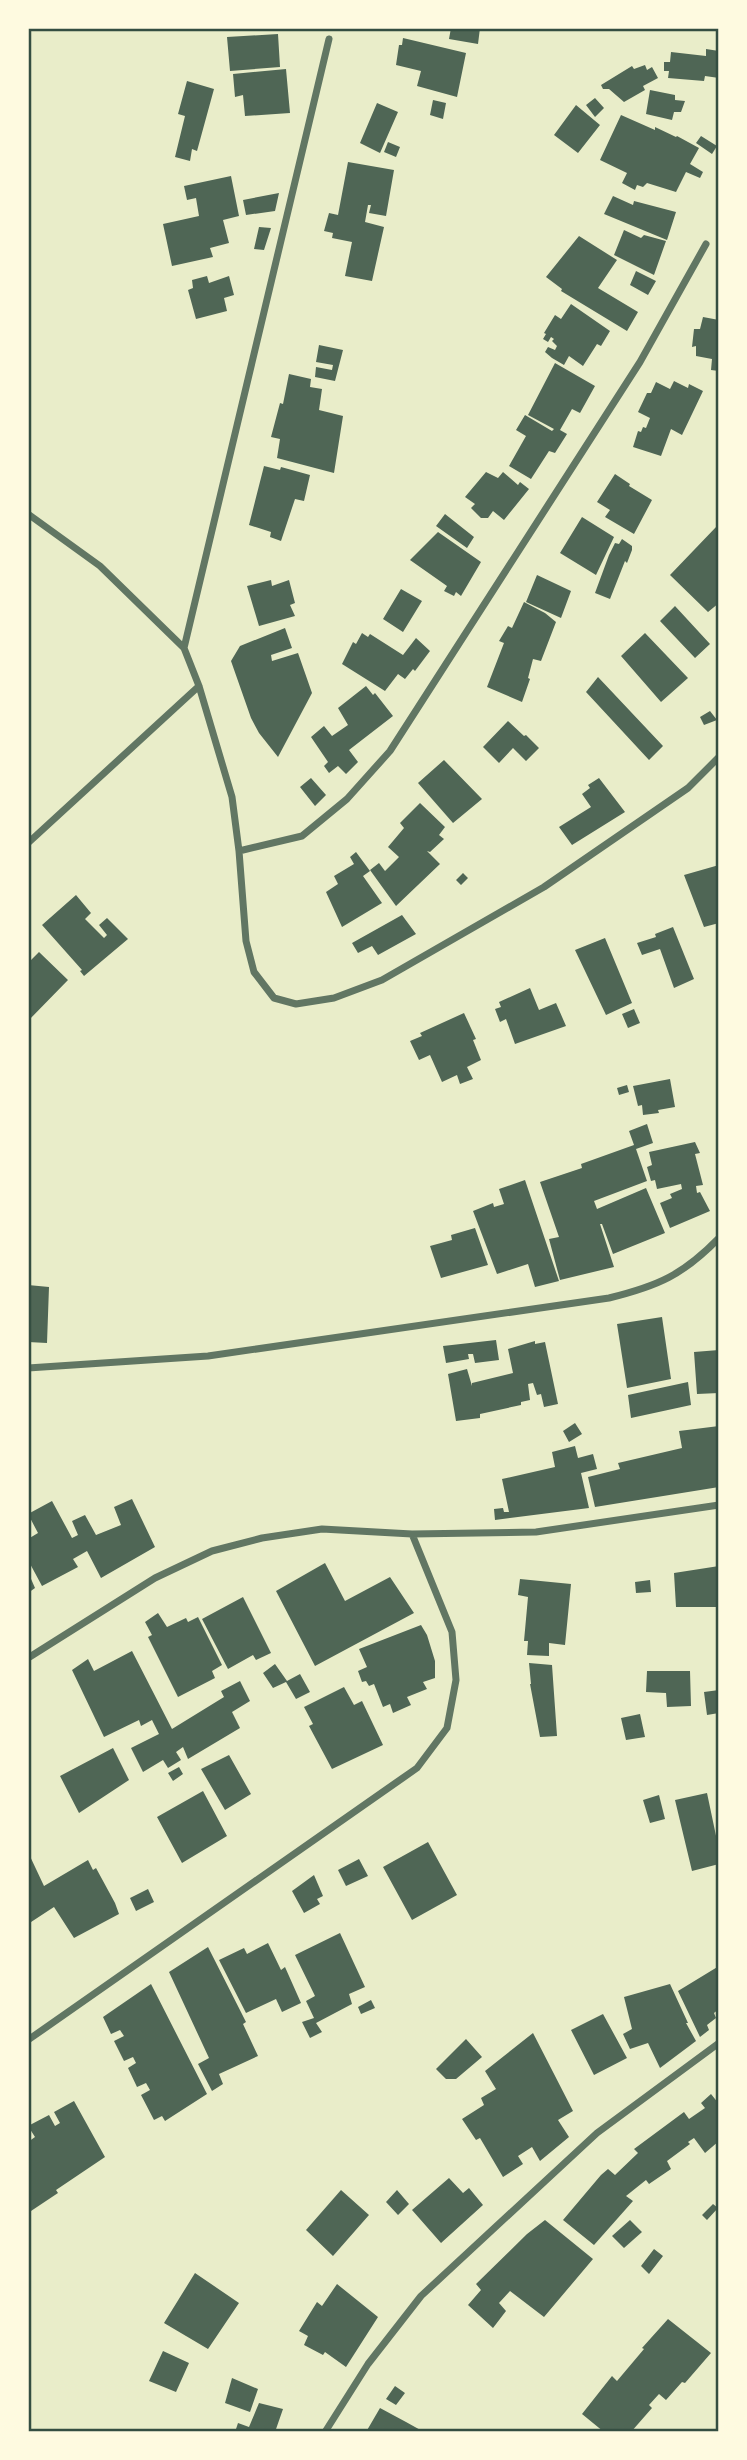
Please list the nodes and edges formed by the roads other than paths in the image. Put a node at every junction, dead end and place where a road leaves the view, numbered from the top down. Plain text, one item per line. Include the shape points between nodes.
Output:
1 (330, 39) dead end
2 (706, 244) dead end
3 (28, 514) edge
4 (184, 648) junction
5 (199, 686) junction
6 (719, 757) edge
7 (28, 843) edge
8 (239, 851) junction
9 (717, 1240) edge
10 (28, 1368) edge
11 (719, 1505) edge
12 (412, 1534) junction
13 (28, 1658) edge
14 (28, 2040) edge
15 (719, 2043) edge
16 (325, 2432) edge

1 - 4 street
2 - 8 street via 640,362 390,751 347,799 302,836
3 - 4 street via 100,566
4 - 5 street
5 - 7 street
5 - 8 street via 232,797
6 - 8 street via 688,788 544,887 382,980 334,998 296,1004 274,998 254,972 246,941
9 - 10 street via 678,1274 609,1298 208,1356
11 - 12 street via 536,1532
12 - 13 street via 321,1529 212,1551 155,1578
12 - 14 street via 452,1632 456,1679 447,1728 417,1768
15 - 16 street via 597,2133 421,2296 368,2364

